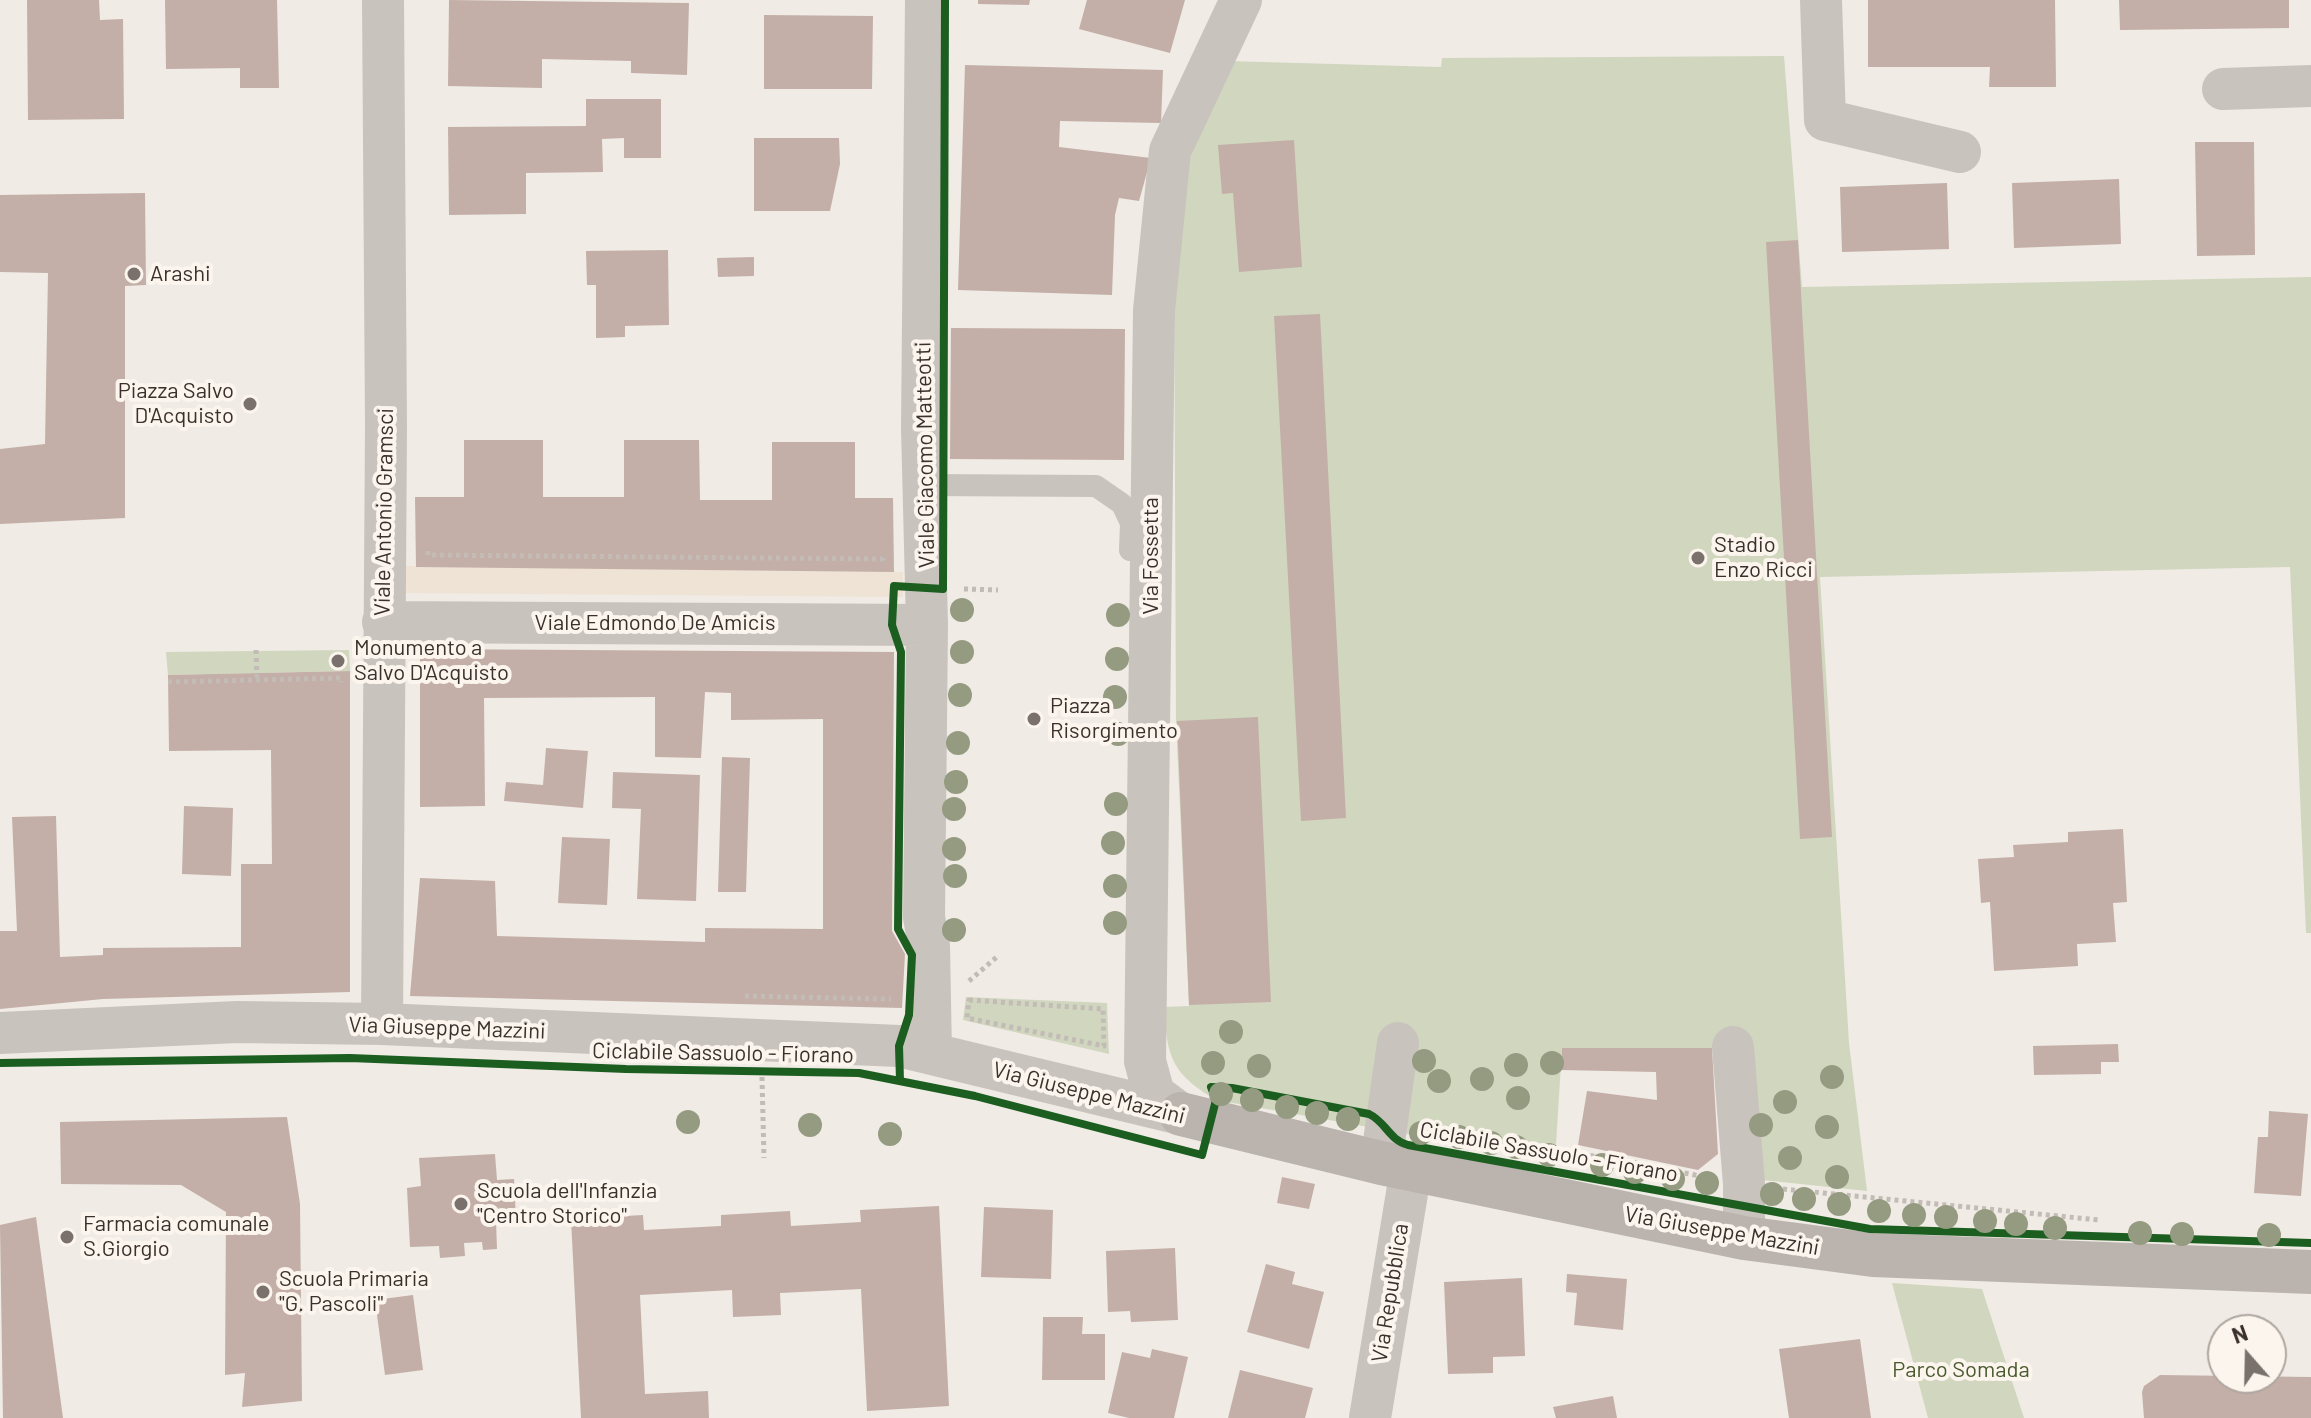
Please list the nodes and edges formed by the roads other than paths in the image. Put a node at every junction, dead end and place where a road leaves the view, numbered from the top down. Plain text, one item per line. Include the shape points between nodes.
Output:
1 (383, 0) edge
2 (926, 0) edge
3 (1241, 0) edge
4 (1821, 0) edge
5 (2311, 86) edge
6 (2223, 89) dead end
7 (1960, 152) dead end
8 (925, 485) junction
9 (932, 600) junction
10 (383, 622) junction
11 (382, 1024) junction
12 (0, 1033) edge
13 (1398, 1043) dead end
14 (1733, 1047) dead end
15 (931, 1054) junction
16 (1127, 1102) junction
17 (1181, 1114) junction
18 (1396, 1166) junction
19 (1744, 1238) junction
20 (2311, 1272) edge
21 (1370, 1418) edge

1 - 10 street, Viale Antonio Gramsci
2 - 8 street, Viale Giacomo Matteotti
3 - 17 street, Via Fossetta via 1170,151 1154,310 1145,1061 1154,1094
4 - 7 street via 1825,120
5 - 6 street
8 - 9 street, Viale Giacomo Matteotti
8 - 16 lane via 1096,486 1122,504 1131,523
9 - 10 street, Viale Edmondo De Amicis
9 - 15 street, Viale Giacomo Matteotti via 924,917
10 - 11 street, Viale Antonio Gramsci
11 - 12 street, Via Giuseppe Mazzini via 237,1022
11 - 15 street, Via Giuseppe Mazzini via 899,1046
13 - 18 street, Via Repubblica via 1387,1118
14 - 19 street
15 - 16 street, Via Giuseppe Mazzini
16 - 17 street, Via Giuseppe Mazzini
17 - 18 street, Via Giuseppe Mazzini
18 - 19 street, Via Giuseppe Mazzini
18 - 21 street, Via Repubblica
19 - 20 street, Via Giuseppe Mazzini via 1873,1255

